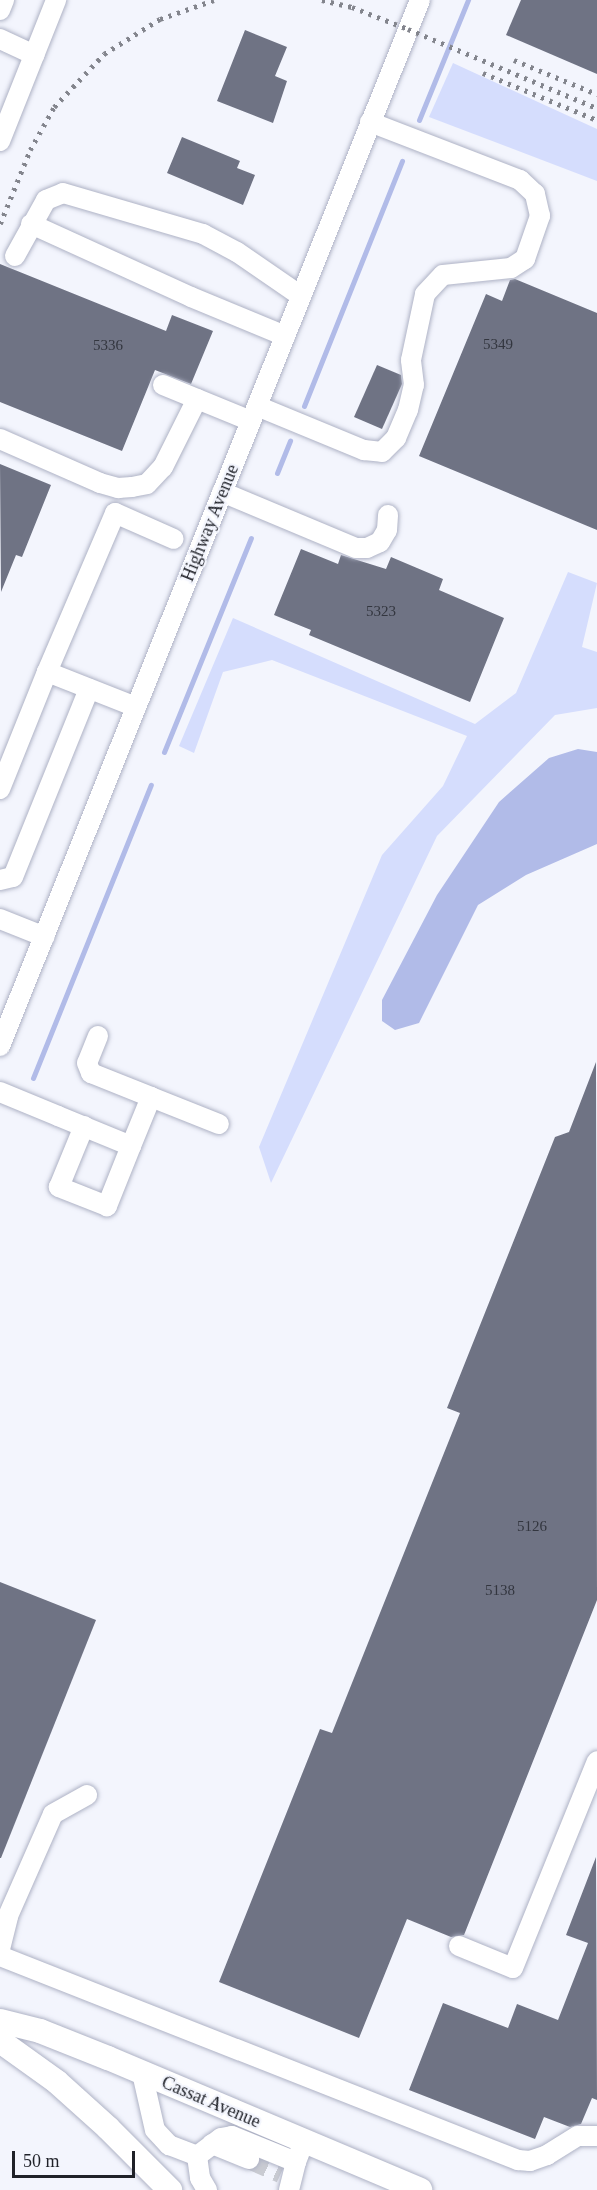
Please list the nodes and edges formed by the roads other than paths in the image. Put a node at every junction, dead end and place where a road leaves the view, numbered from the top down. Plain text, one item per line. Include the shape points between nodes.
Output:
1 (4, 0) edge
2 (56, 0) edge
3 (417, 1) edge
4 (0, 10) edge
5 (0, 39) edge
6 (35, 55) junction
7 (370, 122) junction
8 (0, 141) edge
9 (32, 225) junction
10 (15, 255) dead end
11 (301, 296) junction
12 (285, 336) junction
13 (163, 385) dead end
14 (197, 399) junction
15 (254, 413) junction
16 (0, 439) edge
17 (222, 492) junction
18 (388, 515) dead end
19 (174, 539) dead end
20 (47, 672) junction
21 (89, 689) junction
22 (136, 707) junction
23 (0, 789) edge
24 (0, 880) edge
25 (0, 919) edge
26 (45, 937) junction
27 (98, 1036) dead end
28 (0, 1046) edge
29 (0, 1092) edge
30 (151, 1097) junction
31 (219, 1124) dead end
32 (84, 1126) junction
33 (131, 1146) junction
34 (597, 1761) edge
35 (87, 1795) dead end
36 (459, 1946) dead end
37 (0, 1949) edge
38 (0, 1956) edge
39 (0, 2021) edge
40 (0, 2041) edge
41 (142, 2073) junction
42 (597, 2136) edge
43 (169, 2145) junction
44 (204, 2150) junction
45 (249, 2159) tunnel mouth
46 (147, 2167) junction
47 (292, 2169) edge
48 (210, 2188) edge
49 (170, 2190) edge
50 (420, 2190) edge

1 - 4 street
2 - 6 street
3 - 7 street, Highway Avenue
5 - 6 street
6 - 8 street
7 - 11 street, Highway Avenue
7 - 15 street via 520,180 535,194 540,216 525,259 512,268 443,275 425,294 411,360 414,385 408,410 396,438 382,452 364,450
9 - 10 street
9 - 11 street via 46,200 70,194 203,234
9 - 12 street
11 - 12 street, Highway Avenue
12 - 15 street, Highway Avenue
13 - 14 street
14 - 15 street
14 - 16 street via 163,467 147,484 132,488 100,483
15 - 17 street, Highway Avenue
17 - 18 street via 356,548 380,542 387,530
17 - 22 street, Highway Avenue
19 - 20 street via 114,513
20 - 21 street
20 - 23 street
21 - 22 street
21 - 24 street via 12,877
22 - 26 street, Highway Avenue
25 - 26 street
26 - 28 street, Highway Avenue
27 - 30 street via 87,1064 91,1073
29 - 32 street
30 - 31 street
30 - 33 street
32 - 33 street
32 - 33 street via 59,1187 107,1206
34 - 36 street via 513,1968
35 - 37 street via 53,1814 49,1821 8,1916
38 - 42 street via 518,2160 530,2161 547,2155 578,2136
39 - 41 main road, Cassat Avenue via 40,2031
40 - 46 main road via 57,2082
41 - 43 street via 155,2130
41 - 47 main road, Cassat Avenue
43 - 44 street
43 - 46 street
44 - 45 street
44 - 47 street via 232,2136
44 - 48 street
46 - 49 main road
47 - 50 main road, Cassat Avenue

